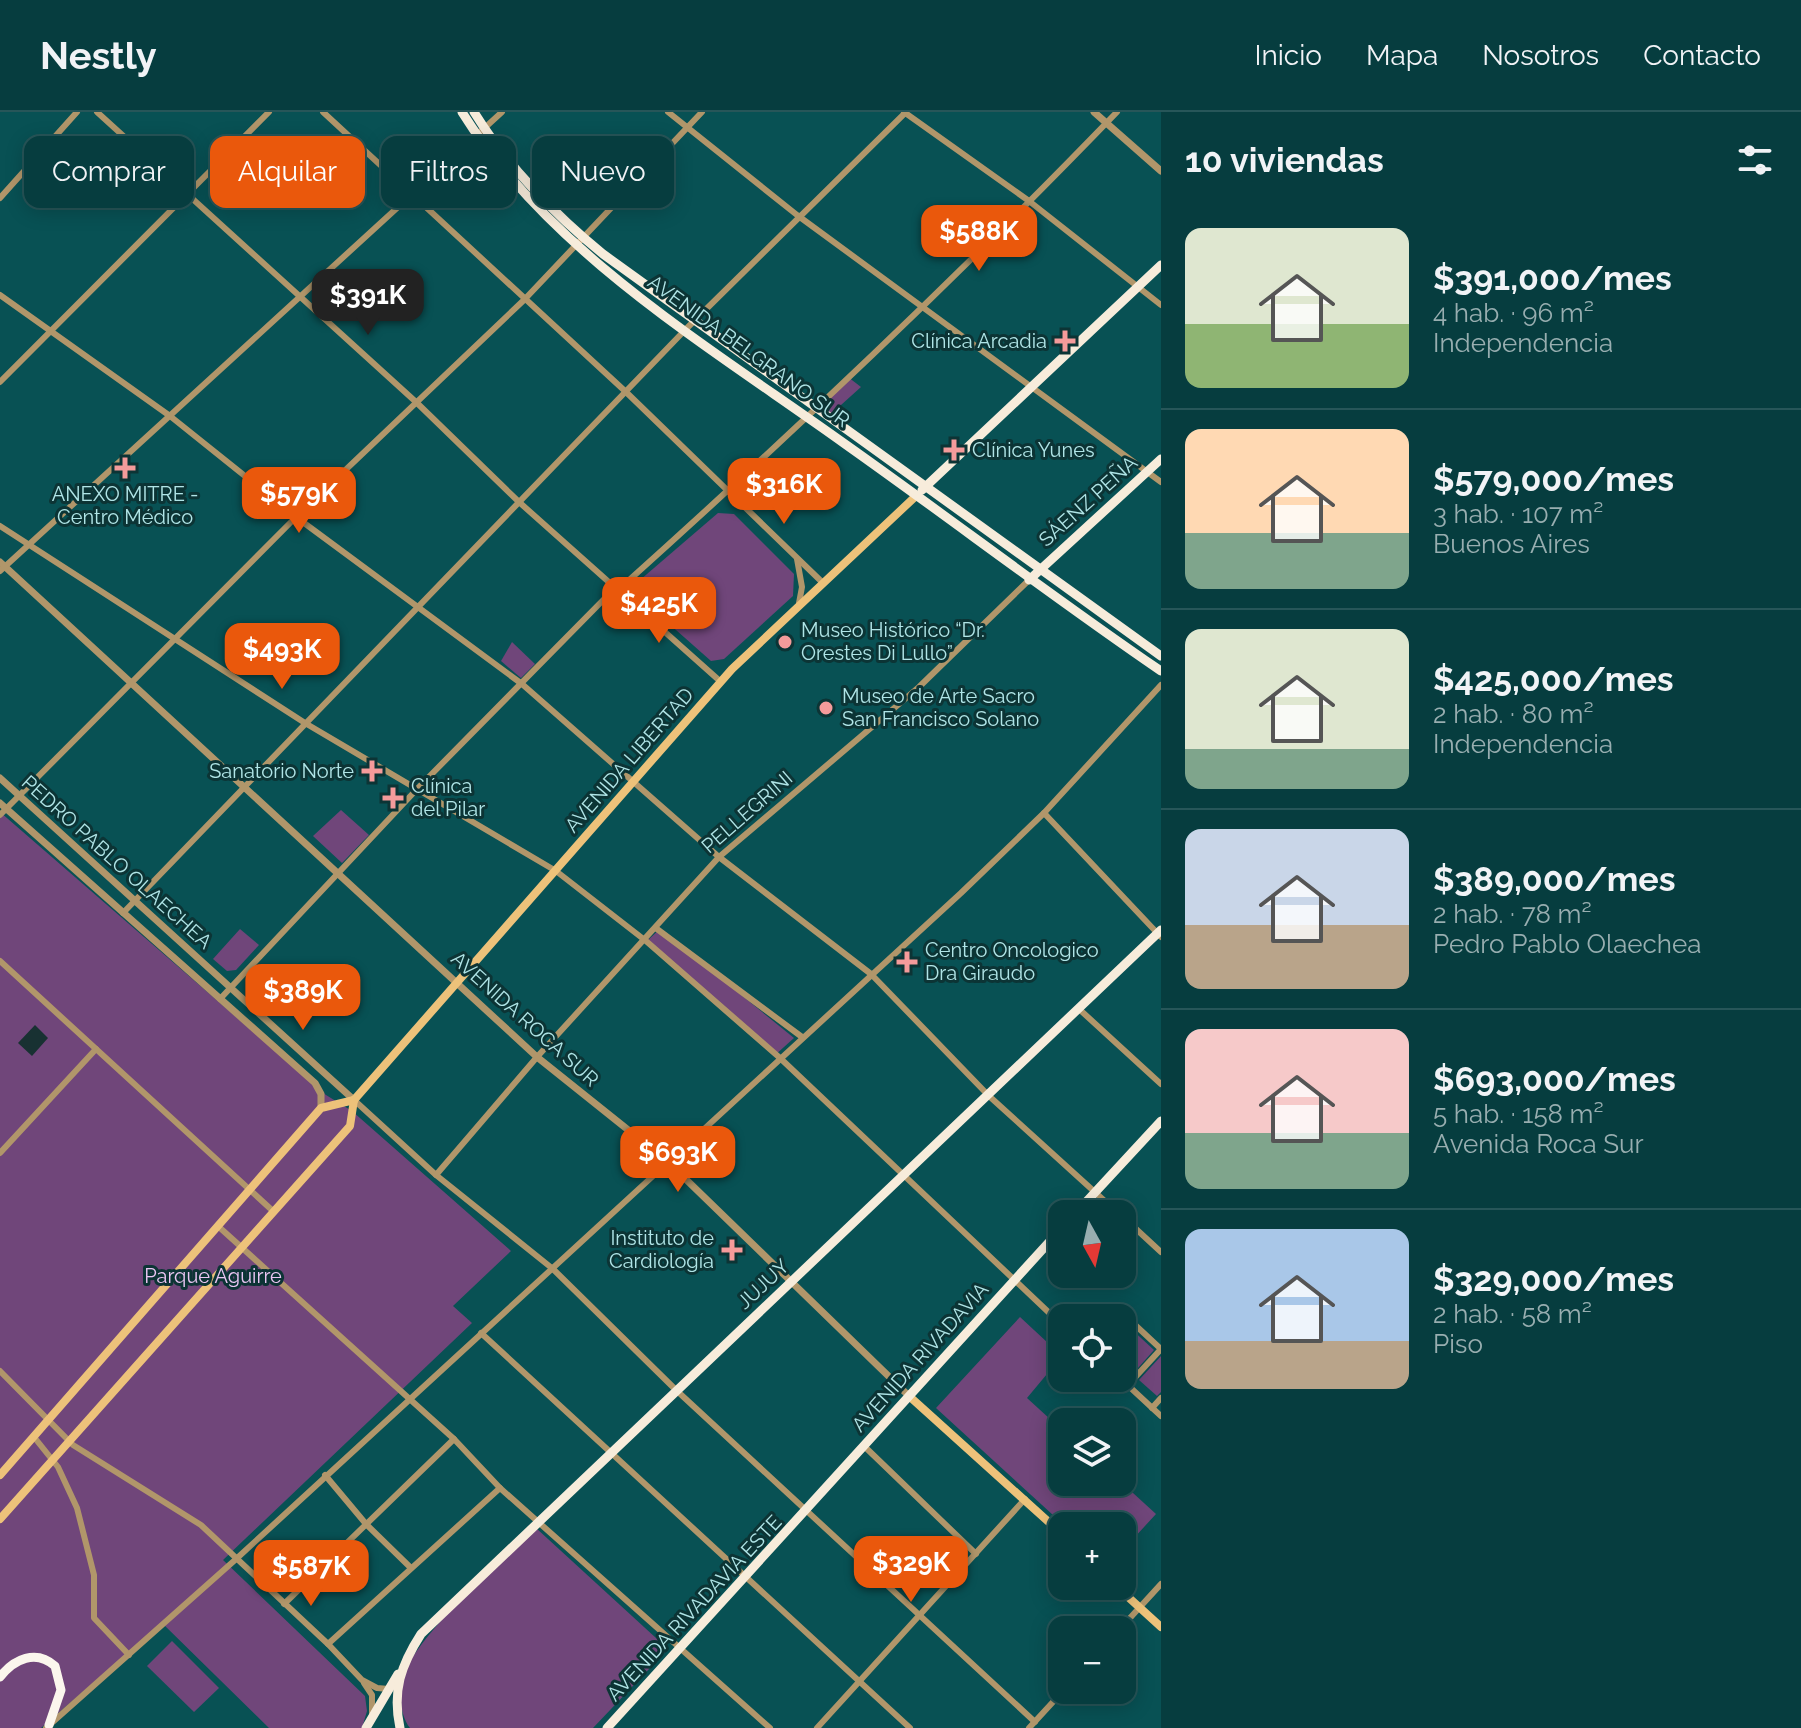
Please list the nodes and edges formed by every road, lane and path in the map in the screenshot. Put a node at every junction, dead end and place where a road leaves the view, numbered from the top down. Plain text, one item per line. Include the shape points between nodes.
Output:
1 (77, 112) edge
2 (97, 112) edge
3 (269, 112) edge
4 (323, 112) edge
5 (462, 112) edge
6 (474, 112) edge
7 (502, 112) edge
8 (668, 112) edge
9 (702, 112) edge
10 (905, 112) edge
11 (1094, 112) edge
12 (1117, 112) edge
13 (1106, 123) junction
14 (685, 129) junction
15 (481, 134) junction
16 (123, 136) edge
17 (381, 165) edge
18 (1161, 171) edge
19 (194, 183) edge
20 (0, 198) edge
21 (1029, 201) junction
22 (194, 202) edge
23 (169, 208) edge
24 (398, 208) edge
25 (427, 208) edge
26 (797, 215) junction
27 (580, 242) junction
28 (1161, 265) edge
29 (1139, 286) junction
30 (0, 295) edge
31 (299, 296) junction
32 (524, 300) junction
33 (1161, 305) edge
34 (923, 307) junction
35 (689, 325) junction
36 (50, 330) junction
37 (0, 382) edge
38 (1030, 388) junction
39 (626, 392) junction
40 (416, 402) junction
41 (815, 407) junction
42 (170, 416) junction
43 (806, 416) junction
44 (1161, 459) edge
45 (1147, 472) junction
46 (1161, 482) edge
47 (926, 486) junction
48 (727, 491) junction
49 (917, 495) junction
50 (519, 502) junction
51 (296, 517) junction
52 (0, 526) edge
53 (29, 544) junction
54 (797, 559) junction
55 (2, 566) edge
56 (1039, 569) junction
57 (1029, 580) junction
58 (822, 582) junction
59 (616, 587) junction
60 (799, 603) junction
61 (417, 606) junction
62 (175, 640) junction
63 (1161, 656) edge
64 (1161, 671) edge
65 (132, 682) junction
66 (721, 682) junction
67 (522, 684) junction
68 (1161, 685) edge
69 (305, 723) junction
70 (0, 778) edge
71 (634, 780) junction
72 (245, 786) junction
73 (418, 788) junction
74 (19, 796) junction
75 (2, 809) edge
76 (1044, 813) junction
77 (719, 857) junction
78 (556, 871) junction
79 (341, 872) junction
80 (134, 902) junction
81 (123, 913) junction
82 (657, 929) junction
83 (1160, 934) edge
84 (646, 941) junction
85 (0, 961) edge
86 (871, 974) junction
87 (456, 981) junction
88 (232, 986) junction
89 (220, 999) junction
90 (1079, 1009) junction
91 (802, 1037) junction
92 (96, 1049) junction
93 (537, 1057) junction
94 (780, 1058) junction
95 (1161, 1084) edge
96 (989, 1096) junction
97 (354, 1100) junction
98 (321, 1108) junction
99 (1161, 1121) edge
100 (0, 1153) edge
101 (667, 1161) junction
102 (436, 1175) junction
103 (903, 1177) junction
104 (251, 1189) junction
105 (1096, 1192) junction
106 (1088, 1200) edge
107 (1105, 1200) edge
108 (274, 1212) junction
109 (219, 1227) junction
110 (1136, 1229) edge
111 (1048, 1243) edge
112 (241, 1247) junction
113 (1161, 1252) edge
114 (553, 1269) junction
115 (1012, 1281) junction
116 (790, 1283) junction
117 (1048, 1313) edge
118 (1136, 1326) edge
119 (481, 1333) junction
120 (1161, 1349) edge
121 (0, 1371) edge
122 (1136, 1376) edge
123 (676, 1390) junction
124 (1135, 1392) edge
125 (909, 1396) junction
126 (409, 1398) junction
127 (1161, 1398) edge
128 (1152, 1408) junction
129 (1161, 1416) edge
130 (49, 1418) junction
131 (34, 1437) junction
132 (454, 1439) junction
133 (69, 1440) junction
134 (864, 1446) junction
135 (610, 1453) junction
136 (53, 1458) junction
137 (0, 1475) edge
138 (325, 1475) junction
139 (500, 1488) junction
140 (1025, 1499) junction
141 (806, 1512) junction
142 (0, 1519) edge
143 (539, 1520) junction
144 (1048, 1521) edge
145 (366, 1524) junction
146 (976, 1554) junction
147 (235, 1560) junction
148 (411, 1568) junction
149 (746, 1577) junction
150 (1161, 1584) edge
151 (1131, 1600) edge
152 (284, 1604) junction
153 (1139, 1608) junction
154 (1132, 1616) edge
155 (919, 1617) junction
156 (1161, 1627) edge
157 (328, 1644) junction
158 (682, 1647) junction
159 (129, 1655) junction
160 (0, 1677) edge
161 (362, 1680) junction
162 (860, 1682) junction
163 (392, 1690) junction
164 (1051, 1704) edge
165 (368, 1724) edge
166 (1032, 1725) edge
167 (47, 1727) edge
168 (400, 1727) edge
169 (607, 1728) edge
170 (770, 1728) edge
171 (817, 1728) edge
172 (910, 1728) edge

1 - 20 street
2 - 16 street
3 - 19 street
4 - 17 street
5 - 15 main road, AVENIDA BELGRANO SUR
6 - 15 main road, AVENIDA BELGRANO SUR
7 - 15 street
8 - 14 street
9 - 14 street
10 - 21 street
10 - 26 street
11 - 13 street
12 - 13 street
13 - 18 street
13 - 21 street
14 - 26 street
14 - 27 street
15 - 27 main road, AVENIDA BELGRANO SUR
21 - 29 street
21 - 34 street
22 - 31 street
23 - 36 street
24 - 31 street
25 - 32 street
26 - 34 street
26 - 35 street
27 - 32 street
27 - 35 main road, AVENIDA BELGRANO SUR
28 - 29 main road, AVENIDA LIBERTAD
29 - 33 street
29 - 38 main road, AVENIDA LIBERTAD
30 - 36 street
31 - 40 street
31 - 42 street
32 - 39 street
32 - 40 street
34 - 38 street
34 - 41 street
35 - 39 street
35 - 41 main road, AVENIDA BELGRANO SUR
35 - 43 main road, AVENIDA BELGRANO SUR
36 - 37 street
36 - 42 street
38 - 45 street
38 - 47 main road, AVENIDA LIBERTAD
39 - 48 street
39 - 50 street
40 - 50 street
40 - 51 street
41 - 43 street
41 - 47 main road, AVENIDA BELGRANO SUR
42 - 51 street
42 - 53 street
43 - 48 street
43 - 49 main road, AVENIDA BELGRANO SUR
44 - 45 main road, SÁENZ PEÑA
45 - 46 street
45 - 56 main road, SÁENZ PEÑA
47 - 49 main road, AVENIDA LIBERTAD
47 - 56 main road, AVENIDA BELGRANO SUR
48 - 54 street
48 - 59 street
49 - 57 main road, AVENIDA BELGRANO SUR
49 - 58 main road, AVENIDA LIBERTAD
50 - 59 street
50 - 61 street
51 - 61 street
51 - 62 street
52 - 53 street
53 - 55 street
53 - 62 street
54 - 58 street
54 - 60 street
55 - 65 street, AVENIDA ROCA SUR
56 - 57 main road, PELLEGRINI
56 - 63 main road, AVENIDA BELGRANO SUR
57 - 64 main road, AVENIDA BELGRANO SUR
57 - 77 street, PELLEGRINI via 919,687
58 - 60 main road, AVENIDA LIBERTAD
59 - 66 street
59 - 67 street
60 - 66 main road, AVENIDA LIBERTAD
61 - 67 street
61 - 69 street
62 - 65 street
62 - 69 street
65 - 72 street, AVENIDA ROCA SUR
65 - 74 street
66 - 71 main road, AVENIDA LIBERTAD
67 - 71 street
67 - 73 street
68 - 76 street
69 - 72 street
69 - 73 street
70 - 74 street, PEDRO PABLO OLAECHEA
71 - 77 street
71 - 78 main road, AVENIDA LIBERTAD
72 - 79 street, AVENIDA ROCA SUR
72 - 80 street
73 - 78 street
73 - 79 street
74 - 75 street
74 - 80 street, PEDRO PABLO OLAECHEA
75 - 81 street, PEDRO PABLO OLAECHEA
76 - 83 street
76 - 86 street
77 - 82 street, PELLEGRINI
77 - 86 street
78 - 84 street
78 - 87 main road, AVENIDA LIBERTAD
79 - 87 street, AVENIDA ROCA SUR
79 - 88 street
80 - 81 street
80 - 88 street, PEDRO PABLO OLAECHEA
81 - 89 street, PEDRO PABLO OLAECHEA
82 - 84 street, PELLEGRINI
82 - 91 street
83 - 90 main road, JUJUY
84 - 93 street, PELLEGRINI
84 - 94 street
85 - 92 street
86 - 91 street
86 - 96 street
87 - 93 street, AVENIDA ROCA SUR
87 - 97 main road, AVENIDA LIBERTAD
88 - 89 street
88 - 97 street, PEDRO PABLO OLAECHEA
89 - 98 street, PEDRO PABLO OLAECHEA via 315,1083
90 - 95 street
90 - 96 main road, JUJUY
91 - 94 street
92 - 100 street
92 - 104 street
93 - 101 street, AVENIDA ROCA SUR
93 - 102 street, PELLEGRINI
94 - 101 street
94 - 103 street
96 - 103 main road, JUJUY
96 - 105 street
97 - 98 main road
97 - 102 street
97 - 108 main road via 350,1126
98 - 104 main road
99 - 105 main road
101 - 114 street
101 - 116 street, AVENIDA ROCA SUR
102 - 114 street
103 - 115 street
103 - 116 main road, JUJUY
104 - 108 street
104 - 109 main road
105 - 106 main road
105 - 107 street
108 - 112 main road
109 - 112 street
109 - 130 main road
110 - 113 street
111 - 115 main road, AVENIDA RIVADAVIA
112 - 126 street
112 - 133 main road
114 - 119 street
114 - 123 street
115 - 117 street
115 - 125 main road, AVENIDA RIVADAVIA
116 - 123 main road, JUJUY
116 - 125 street, AVENIDA ROCA SUR
118 - 120 street
119 - 126 street
119 - 135 street
120 - 122 street
121 - 130 street
123 - 135 main road, JUJUY
123 - 141 street
124 - 128 street
125 - 134 main road, AVENIDA RIVADAVIA
125 - 140 main road, AVENIDA ROCA SUR
126 - 132 street
126 - 138 street
127 - 128 street
128 - 129 street
130 - 131 main road
130 - 133 street
131 - 136 street
131 - 137 main road
132 - 139 street
132 - 145 street
133 - 136 main road
133 - 147 street via 189,1516
134 - 141 main road, AVENIDA RIVADAVIA
134 - 146 street
135 - 143 main road, JUJUY
135 - 149 street
136 - 142 main road
136 - 159 street via 79,1517 94,1575 94,1618
138 - 145 street
138 - 147 street
139 - 143 street
139 - 148 street
140 - 144 main road, AVENIDA ROCA SUR
140 - 146 street
141 - 149 main road, AVENIDA RIVADAVIA ESTE
141 - 155 street
143 - 158 street
143 - 163 main road, JUJUY via 421,1634
145 - 148 street
145 - 152 street
146 - 155 street
147 - 152 street
147 - 159 street
148 - 157 street
149 - 158 main road, AVENIDA RIVADAVIA ESTE
149 - 162 street
150 - 153 street
151 - 153 main road
152 - 157 street
153 - 154 street
153 - 156 main road
155 - 162 street
155 - 166 street
157 - 161 street
158 - 169 main road, AVENIDA RIVADAVIA ESTE
158 - 170 street
159 - 167 street
160 - 167 highway via 27,1658 43,1657 55,1666 61,1690
161 - 163 street
161 - 165 street via 373,1701
162 - 171 street
162 - 172 street
163 - 165 main road
163 - 168 main road
164 - 166 street

